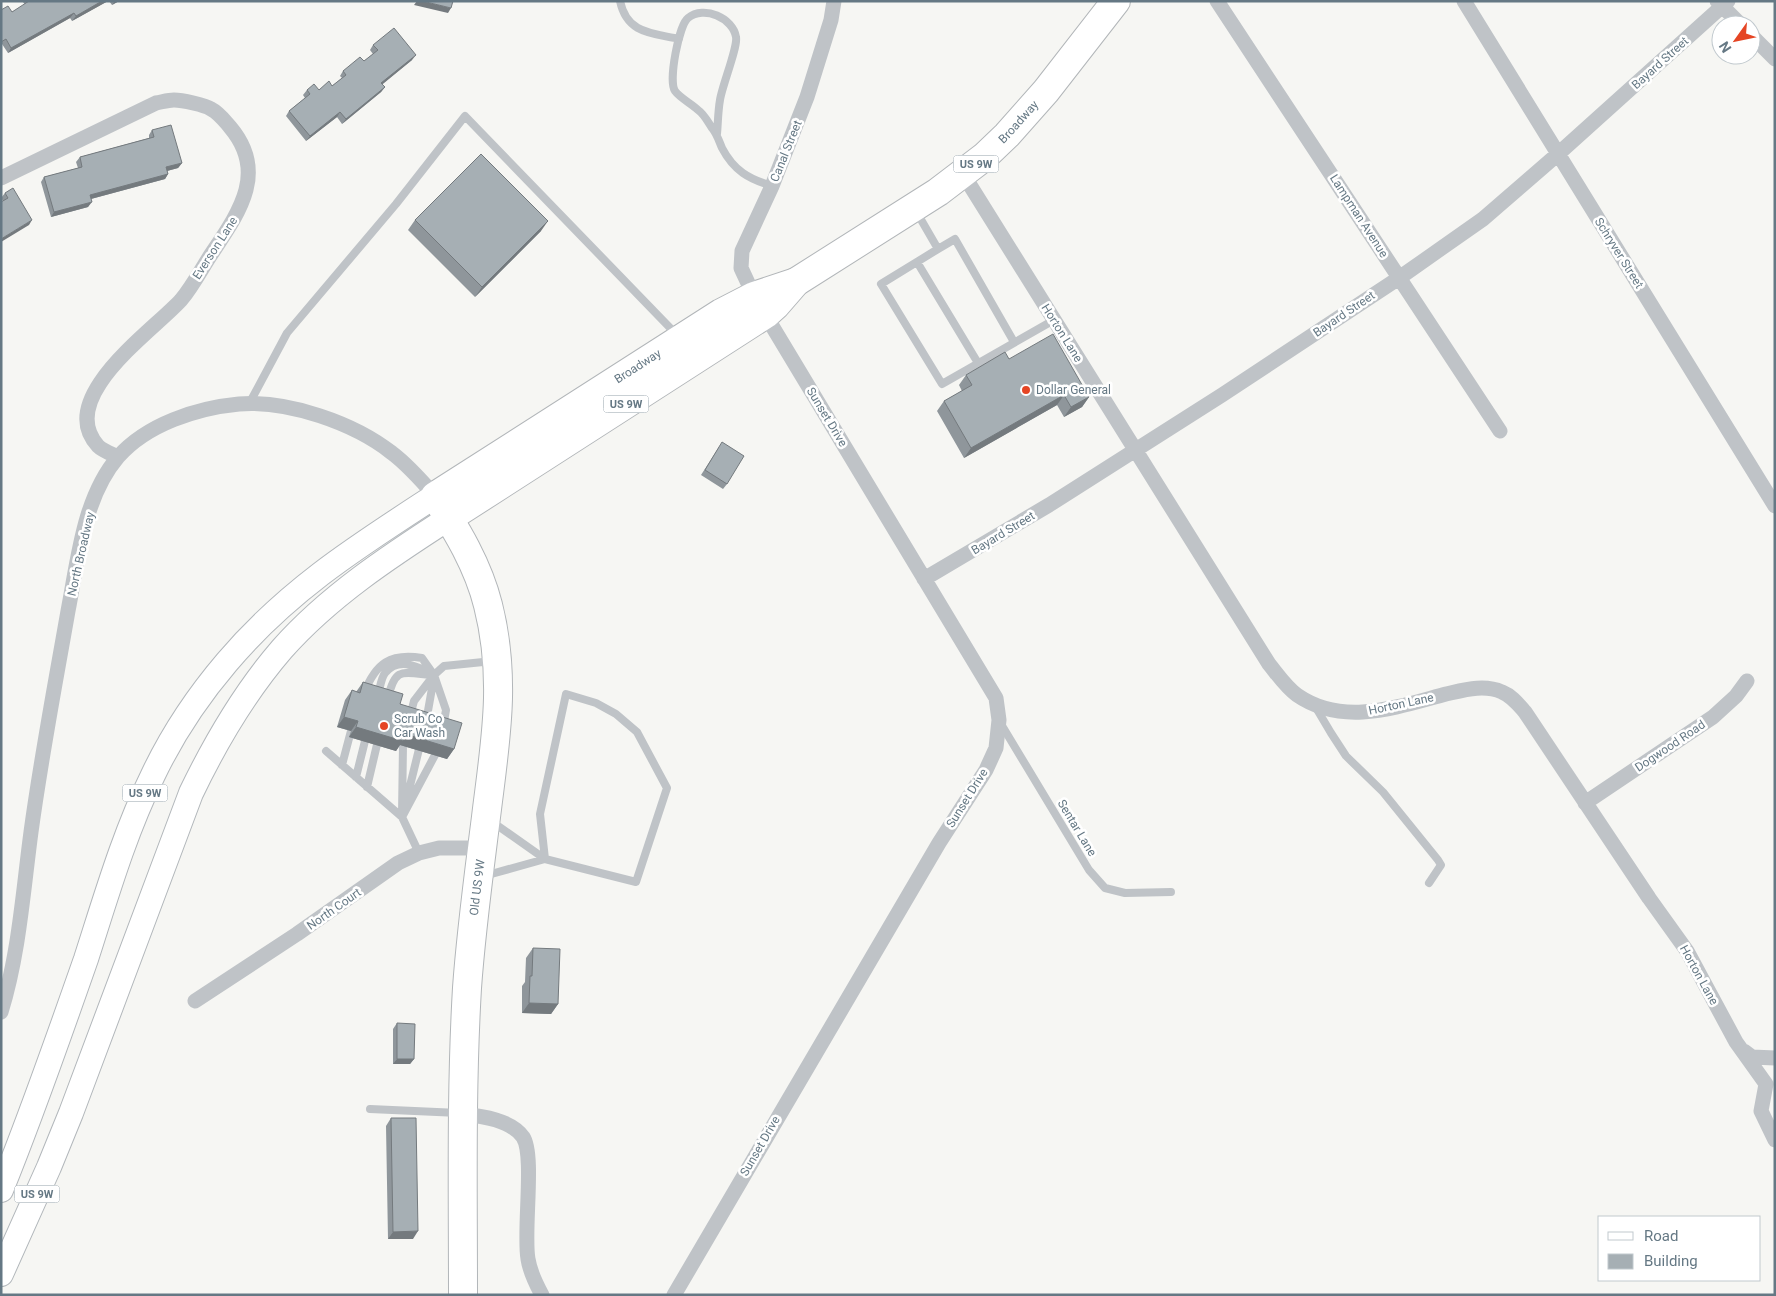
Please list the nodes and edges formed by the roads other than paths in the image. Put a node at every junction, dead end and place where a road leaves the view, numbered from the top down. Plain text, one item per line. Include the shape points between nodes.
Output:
1 (620, 1) edge
2 (834, 1) edge
3 (1116, 1) edge
4 (1217, 1) edge
5 (1464, 1) edge
6 (1722, 3) edge
7 (1732, 15) edge
8 (679, 39) junction
9 (1761, 45) edge
10 (1775, 59) edge
11 (717, 134) junction
12 (1558, 154) junction
13 (963, 174) junction
14 (1, 178) edge
15 (772, 186) junction
16 (914, 207) junction
17 (938, 249) junction
18 (917, 262) junction
19 (1399, 278) junction
20 (760, 305) junction
21 (1054, 320) junction
22 (680, 338) junction
23 (1014, 342) junction
24 (978, 363) junction
25 (249, 404) junction
26 (1500, 431) dead end
27 (1136, 450) junction
28 (118, 457) junction
29 (435, 496) junction
30 (1775, 506) edge
31 (450, 518) junction
32 (924, 580) junction
33 (498, 660) junction
34 (434, 675) junction
35 (1747, 681) dead end
36 (361, 703) edge
37 (1314, 705) junction
38 (374, 707) edge
39 (385, 710) edge
40 (355, 720) edge
41 (999, 720) junction
42 (369, 724) edge
43 (381, 727) edge
44 (326, 751) dead end
45 (342, 765) junction
46 (356, 777) junction
47 (367, 787) junction
48 (1585, 803) junction
49 (402, 817) junction
50 (486, 817) junction
51 (482, 848) junction
52 (419, 853) junction
53 (545, 860) junction
54 (479, 877) junction
55 (1429, 883) dead end
56 (1171, 892) dead end
57 (195, 1001) dead end
58 (1, 1012) edge
59 (1744, 1051) junction
60 (1775, 1058) edge
61 (370, 1109) dead end
62 (463, 1114) junction
63 (1775, 1140) edge
64 (1, 1190) edge
65 (1, 1274) edge
66 (463, 1295) edge
67 (542, 1295) edge
68 (674, 1295) edge

1 - 8 lane via 630,23 639,30
2 - 15 street, Canal Street via 807,97
3 - 13 highway, Broadway / US 9W via 1027,113
4 - 19 street, Lampman Avenue
5 - 12 street, Schryver Street
6 - 7 street
6 - 12 street, Bayard Street
8 - 11 lane via 671,78 674,90 701,111
8 - 11 lane via 687,18 699,13 723,18 734,29 737,40 720,100
9 - 10 street
11 - 15 lane via 723,150 739,171 750,179
12 - 19 street, Bayard Street via 1483,219
12 - 30 street, Schryver Street
13 - 16 highway, Broadway / US 9W
13 - 21 street, Horton Lane
14 - 28 street, Everson Lane via 156,103 176,100 210,108 220,116 238,137 249,163 248,186 235,219 182,299 109,370 93,395 88,429 99,447
15 - 20 street, Canal Street via 742,251 741,268
16 - 17 lane
16 - 20 highway, Broadway / US 9W via 796,282 776,305
17 - 18 lane
17 - 23 lane via 955,239
18 - 24 lane
18 - 24 lane via 881,284 942,384
19 - 26 street, Lampman Avenue
19 - 27 street, Bayard Street
20 - 22 highway, Broadway / US 9W
20 - 31 highway, Broadway / US 9W
20 - 32 street, Sunset Drive
21 - 23 lane
21 - 27 street, Horton Lane
22 - 25 lane via 465,116 287,333
22 - 29 highway, Broadway / US 9W
23 - 24 lane
25 - 28 street, North Broadway via 223,406 182,417 134,441
25 - 29 street, North Broadway via 326,418 372,438 412,470
27 - 32 street, Bayard Street
27 - 37 street, Horton Lane via 1269,664 1296,694
28 - 58 street, North Broadway via 92,504 78,561 34,810 10,983
29 - 31 highway, Old US 9W
29 - 64 main road, US 9W via 344,555 291,596 227,662 174,735 134,819 52,1056
31 - 33 highway, Old US 9W via 480,580 490,612
31 - 65 main road, US 9W via 348,588 313,618 254,684 209,754 191,793 71,1113
32 - 41 street, Sunset Drive via 996,698
33 - 34 lane via 444,666
33 - 50 highway, Old US 9W via 498,723
34 - 36 lane via 422,658 400,656 382,664 370,678
34 - 38 lane via 408,664 393,667 383,678
34 - 39 lane via 402,673 396,676 391,683
34 - 49 lane
34 - 49 lane via 414,701 409,719 403,746
34 - 49 lane via 446,710 444,720 435,755
35 - 48 street, Dogwood Road via 1713,717
37 - 48 street, Horton Lane via 1332,710 1367,712 1474,688 1502,692 1514,699 1525,712
37 - 55 lane via 1346,756 1383,792 1438,860 1441,865
40 - 45 lane
41 - 56 lane, Sentar Lane via 1088,870 1105,888 1125,893
41 - 68 street, Sunset Drive via 996,748 986,770 919,877
42 - 46 lane
43 - 47 lane
44 - 45 lane
45 - 46 lane
46 - 47 lane
47 - 49 lane
48 - 59 street, Horton Lane via 1687,951
49 - 52 lane
50 - 51 highway, Old US 9W
50 - 53 lane
51 - 52 street, North Court via 452,847
51 - 54 highway, Old US 9W
52 - 57 street, North Court via 398,863
53 - 53 lane via 636,882 667,788 637,732 616,714 596,703 566,694 540,814
53 - 54 lane
54 - 62 highway, Old US 9W via 467,987
59 - 60 street via 1752,1056
59 - 63 street, Horton Lane via 1766,1084 1761,1111
61 - 62 lane
62 - 66 highway, Old US 9W
62 - 67 street via 508,1124 523,1137 528,1156 528,1259

